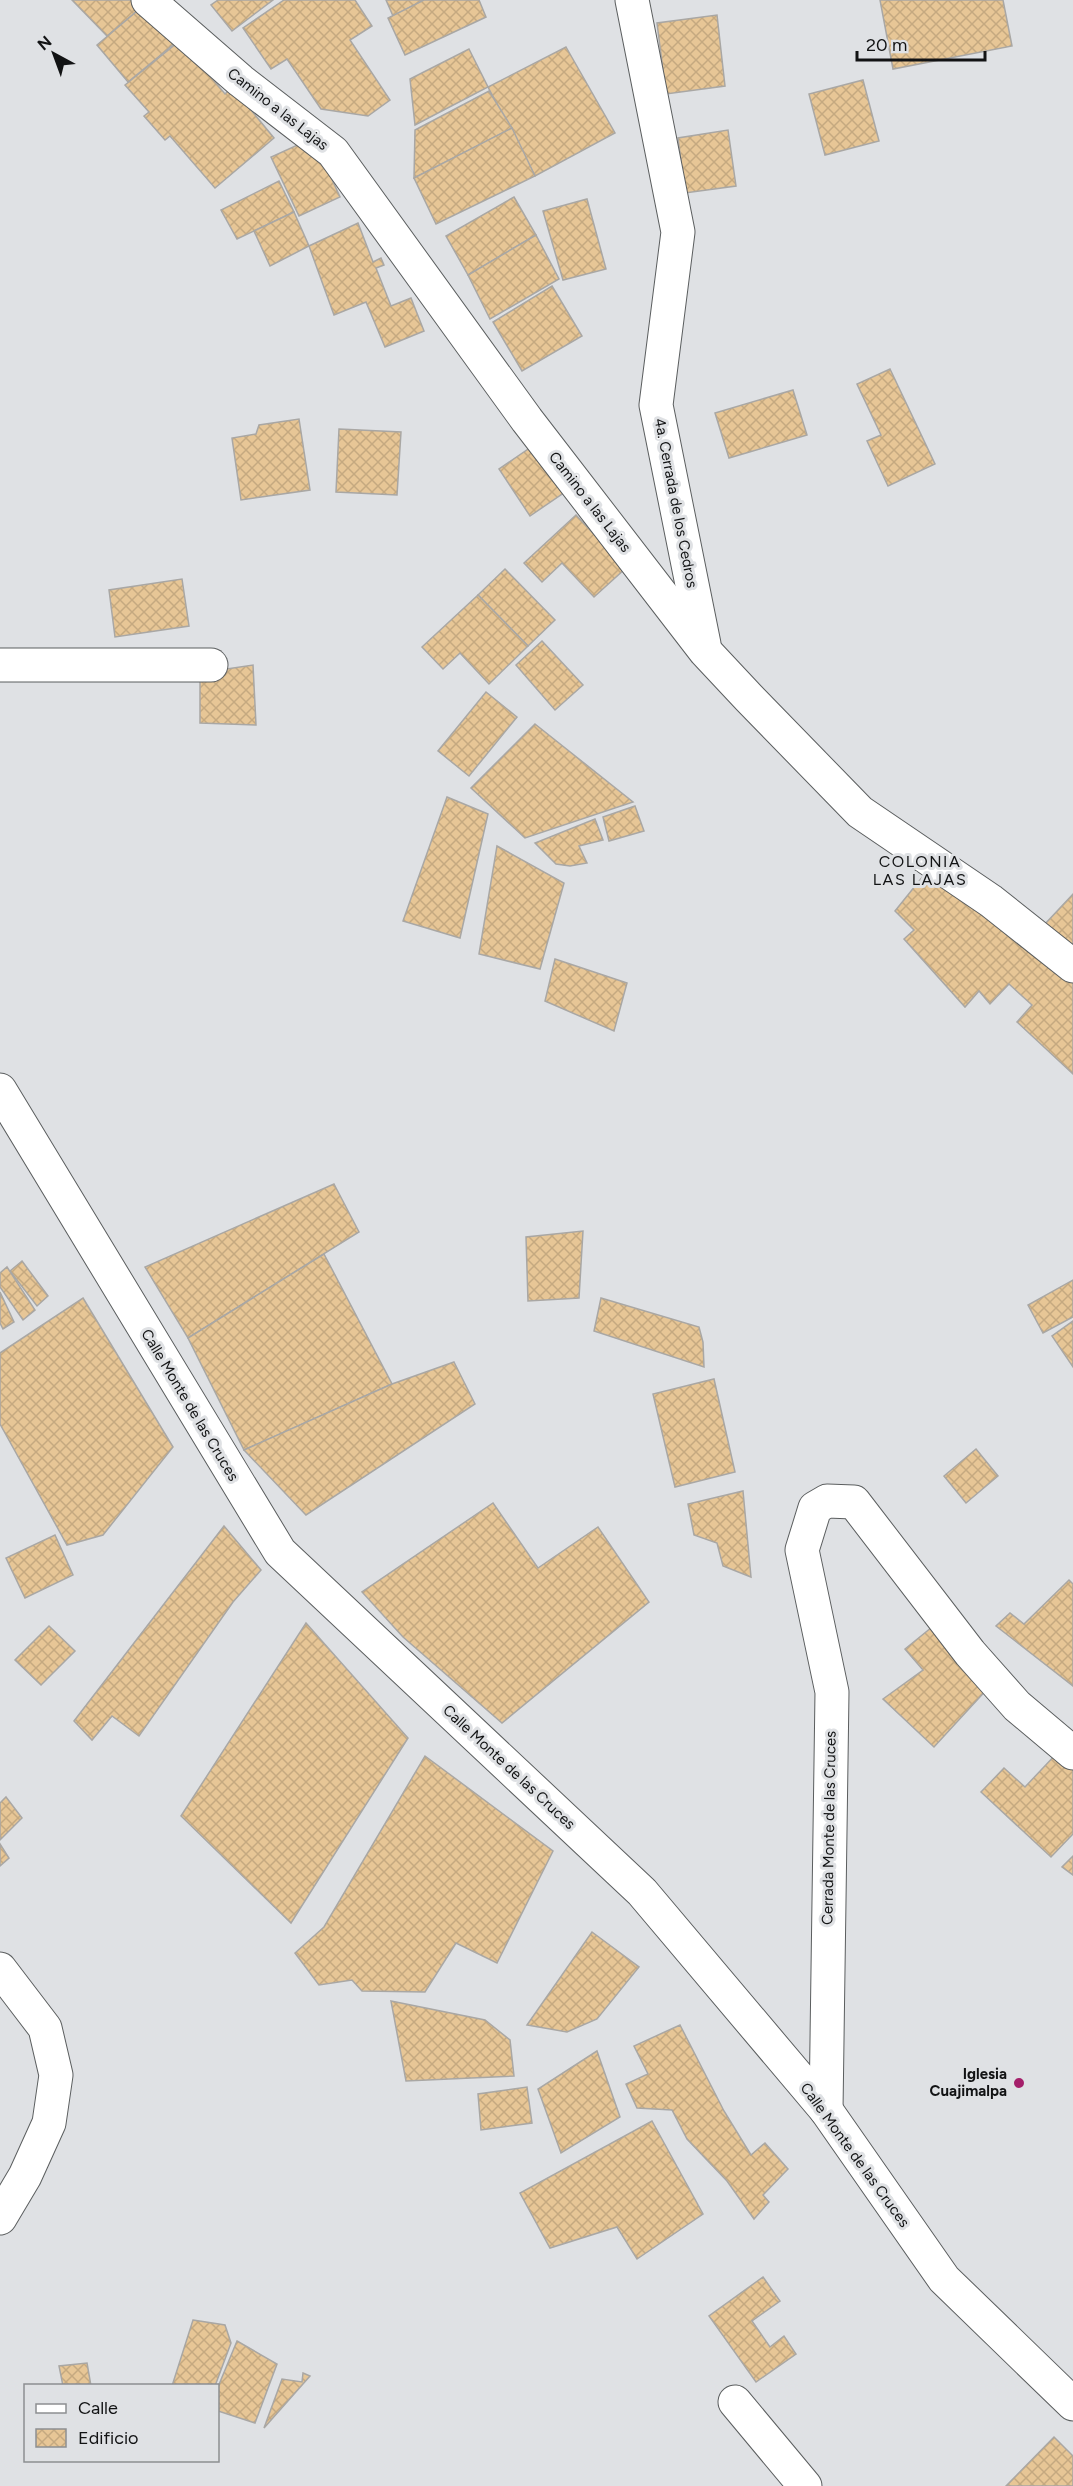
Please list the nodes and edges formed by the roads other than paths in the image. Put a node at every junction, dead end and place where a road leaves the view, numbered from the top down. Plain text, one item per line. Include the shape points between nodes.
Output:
1 (148, 0) edge
2 (632, 0) edge
3 (705, 651) junction
4 (0, 665) edge
5 (211, 665) dead end
6 (1073, 966) edge
7 (0, 1090) edge
8 (1073, 1753) edge
9 (0, 1969) edge
10 (826, 2110) junction
11 (0, 2218) edge
12 (735, 2402) dead end
13 (1073, 2404) edge
14 (805, 2486) edge

1 - 3 street, Camino a las Lajas via 241,81 333,152 527,420
2 - 3 street, 4a. Cerrada de los Cedros via 678,232 656,405
3 - 6 street, Camino a las Lajas via 860,812 991,901
4 - 5 street
7 - 10 street, Calle Monte de las Cruces via 280,1552 642,1892
8 - 10 street, Cerrada Monte de las Cruces via 1017,1706 970,1653 854,1502 827,1501 815,1508 802,1550 832,1692
9 - 11 street via 45,2028 56,2075 49,2123
10 - 13 street, Calle Monte de las Cruces via 944,2279
12 - 14 street

